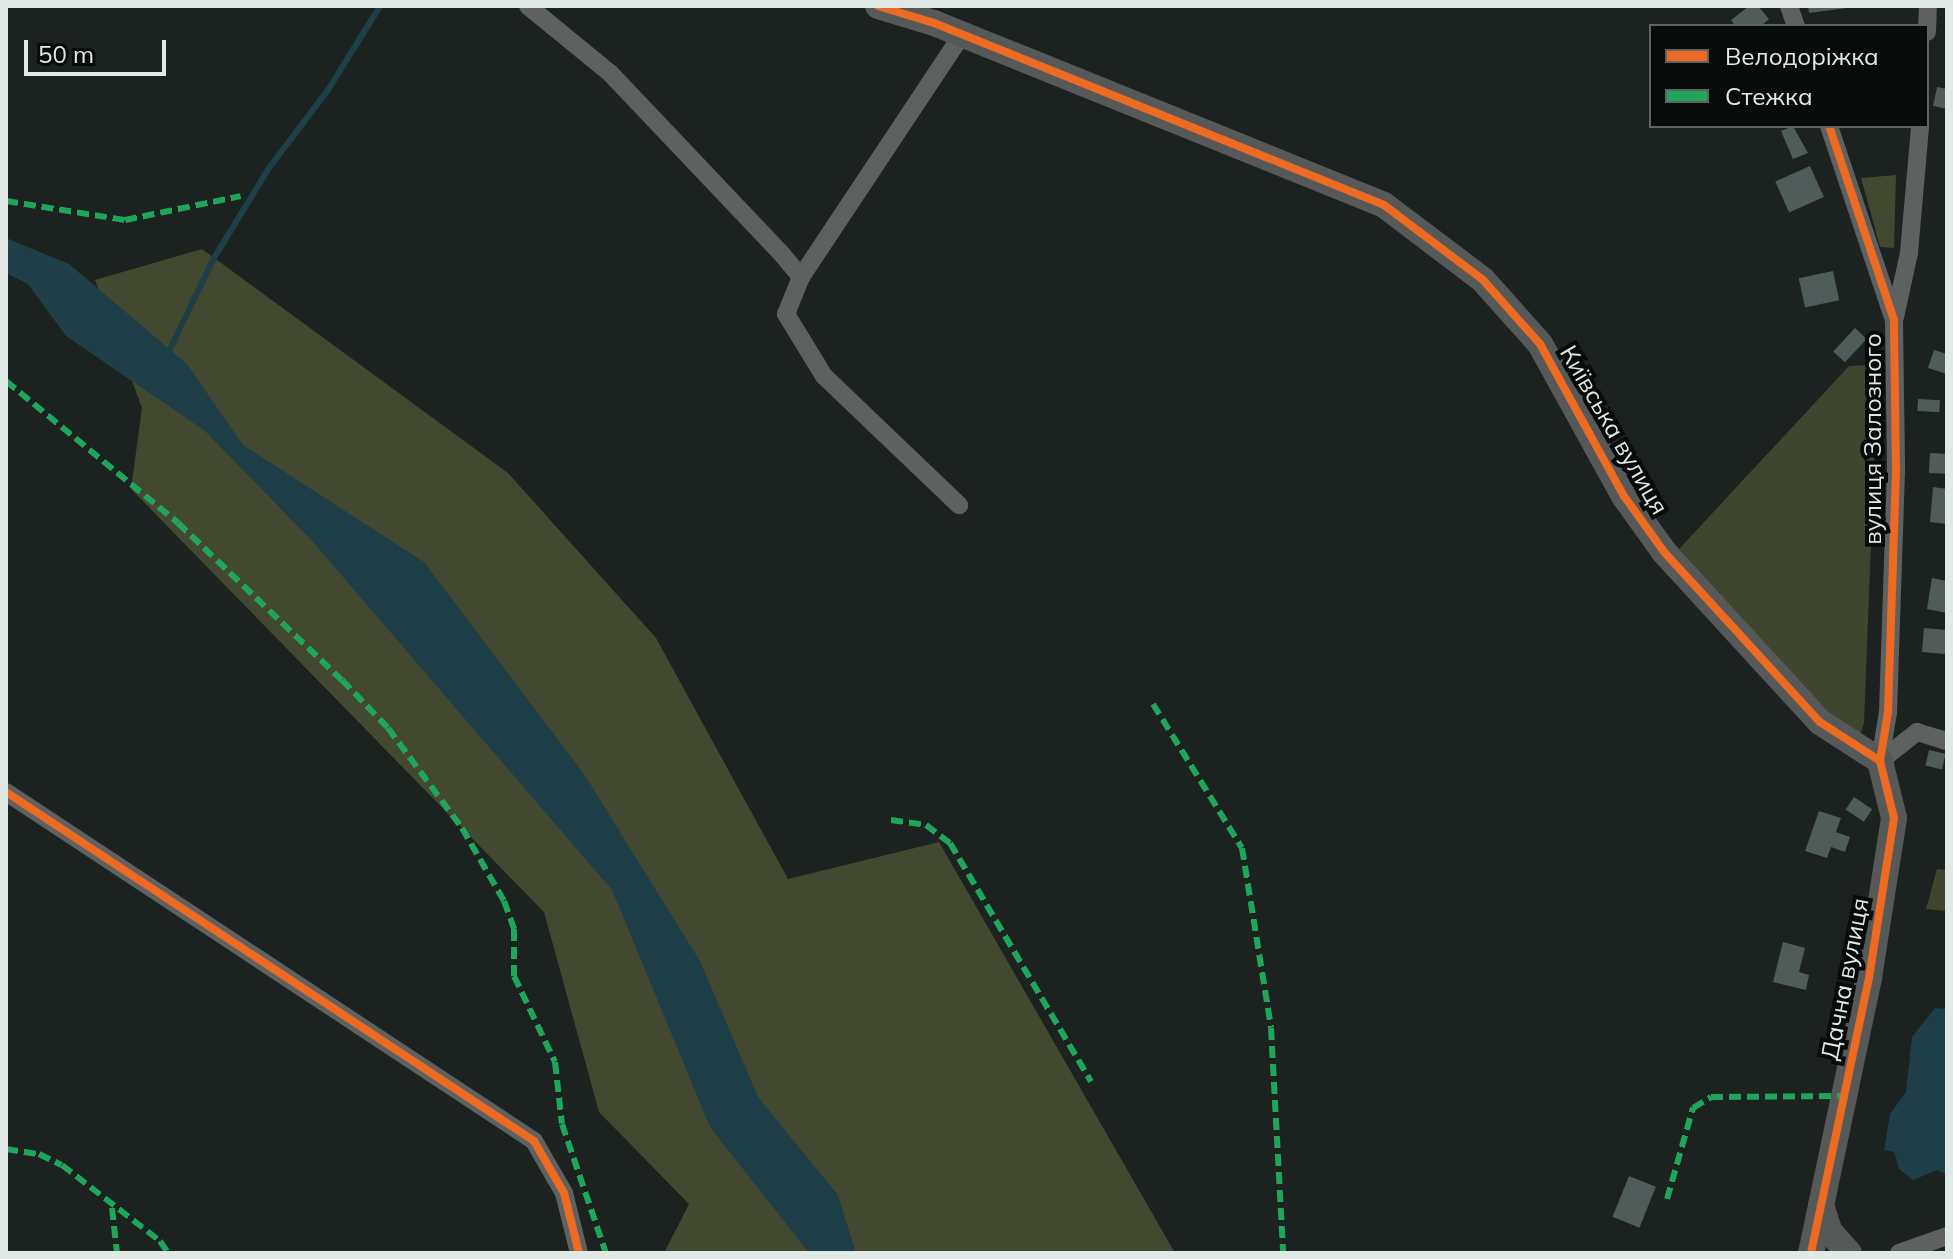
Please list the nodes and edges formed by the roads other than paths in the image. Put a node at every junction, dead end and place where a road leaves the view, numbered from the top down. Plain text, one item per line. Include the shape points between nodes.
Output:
1 (528, 6) edge
2 (878, 6) edge
3 (939, 15) edge
4 (962, 35) junction
5 (1830, 128) edge
6 (1920, 128) edge
7 (801, 277) junction
8 (1894, 320) junction
9 (959, 505) dead end
10 (1947, 741) edge
11 (1880, 761) junction
12 (6, 792) edge
13 (1821, 1205) junction
14 (1947, 1236) edge
15 (1848, 1249) edge
16 (579, 1253) edge
17 (1811, 1253) edge
18 (1899, 1253) edge

1 - 7 street via 610,73
2 - 3 street, Київська вулиця
3 - 4 street, Київська вулиця
4 - 7 street
4 - 11 street, Київська вулиця via 1384,205 1483,280 1540,344 1624,496 1665,553 1820,722
5 - 8 street, вулиця Залозного
6 - 8 street via 1909,253
7 - 9 street via 786,314 824,376
8 - 11 street, вулиця Залозного via 1896,471 1888,712
10 - 11 street via 1917,732
11 - 13 street, Дачна вулиця via 1894,818 1869,978
12 - 16 street via 534,1141 564,1193
13 - 15 street
13 - 17 street, Дачна вулиця
14 - 18 street
15 - 17 street via 1822,1244

